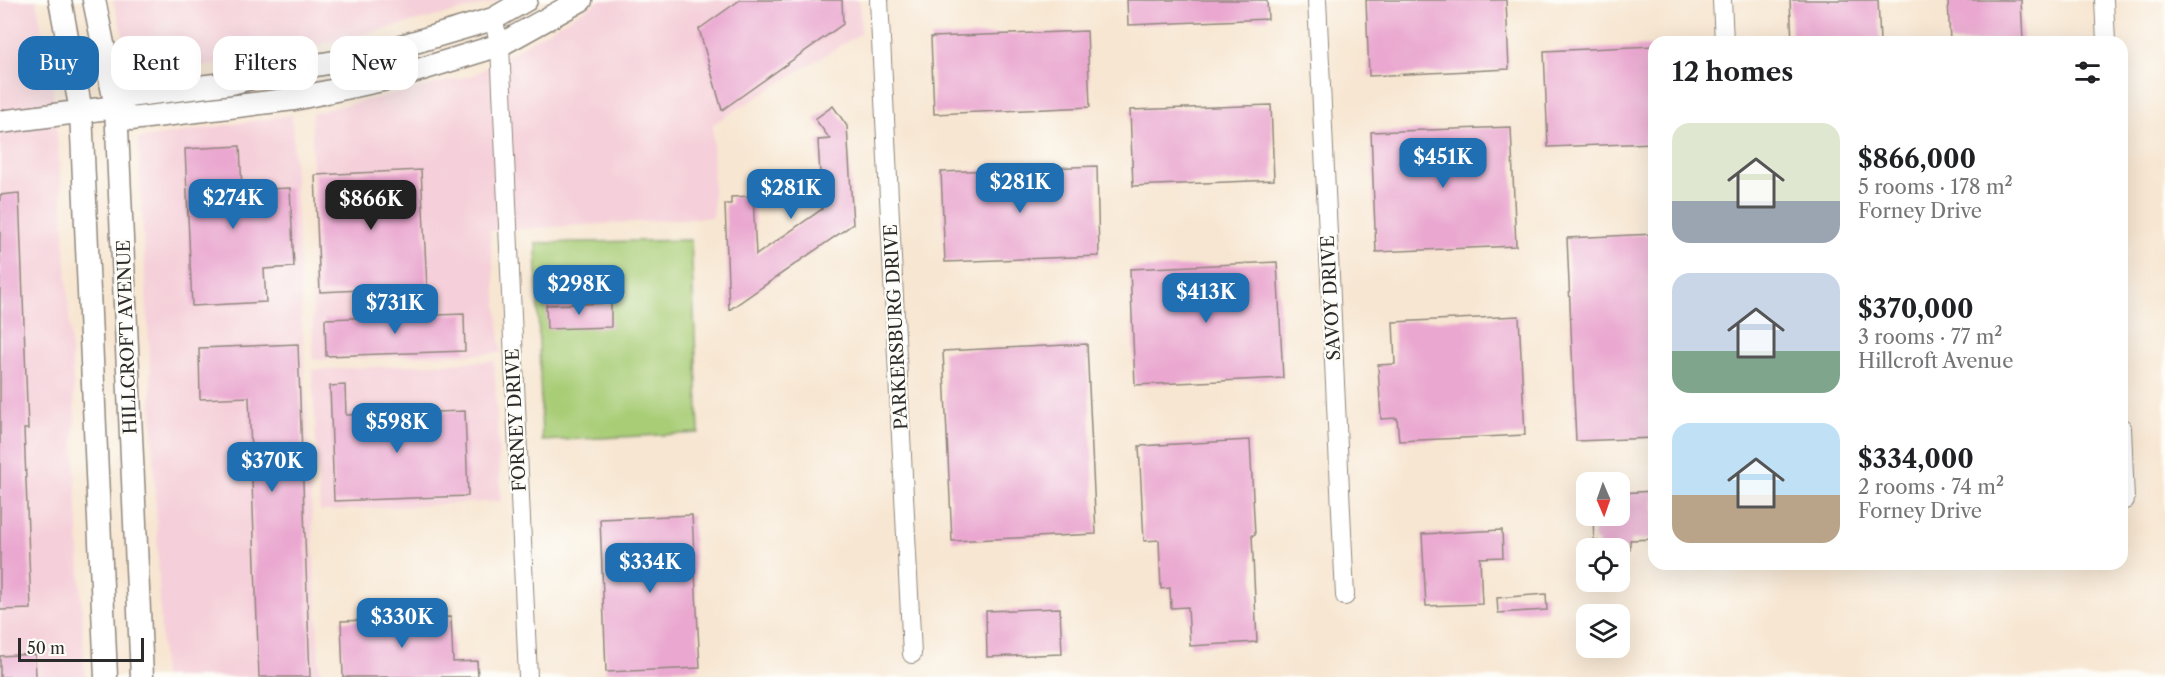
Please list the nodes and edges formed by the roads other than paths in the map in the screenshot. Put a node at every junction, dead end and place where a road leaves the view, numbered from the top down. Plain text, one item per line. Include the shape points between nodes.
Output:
1 (60, 0) edge
2 (94, 0) edge
3 (526, 0) edge
4 (581, 0) edge
5 (879, 0) edge
6 (1317, 0) edge
7 (1722, 0) edge
8 (2104, 0) edge
9 (493, 19) junction
10 (1724, 36) edge
11 (2106, 36) edge
12 (500, 45) junction
13 (116, 106) junction
14 (81, 111) junction
15 (0, 122) edge
16 (131, 428) junction
17 (96, 430) junction
18 (1345, 596) dead end
19 (139, 624) junction
20 (104, 626) junction
21 (912, 654) dead end
22 (106, 677) edge
23 (141, 677) edge
24 (528, 677) edge

1 - 14 main road, HILLCROFT AVENUE
2 - 13 main road, HILLCROFT AVENUE
3 - 9 main road
4 - 12 main road
5 - 21 street, PARKERSBURG DRIVE
6 - 18 street, SAVOY DRIVE
7 - 10 street
8 - 11 street
9 - 12 street, FORNEY DRIVE
9 - 13 main road via 364,57 231,83 128,96
12 - 13 main road via 396,77 294,99 131,119
12 - 24 street, FORNEY DRIVE
13 - 14 main road
13 - 16 main road, HILLCROFT AVENUE
14 - 15 main road
14 - 17 main road, HILLCROFT AVENUE
16 - 17 main road
16 - 19 main road, HILLCROFT AVENUE
17 - 20 main road, HILLCROFT AVENUE
19 - 20 main road
19 - 23 main road, HILLCROFT AVENUE
20 - 22 main road, HILLCROFT AVENUE

